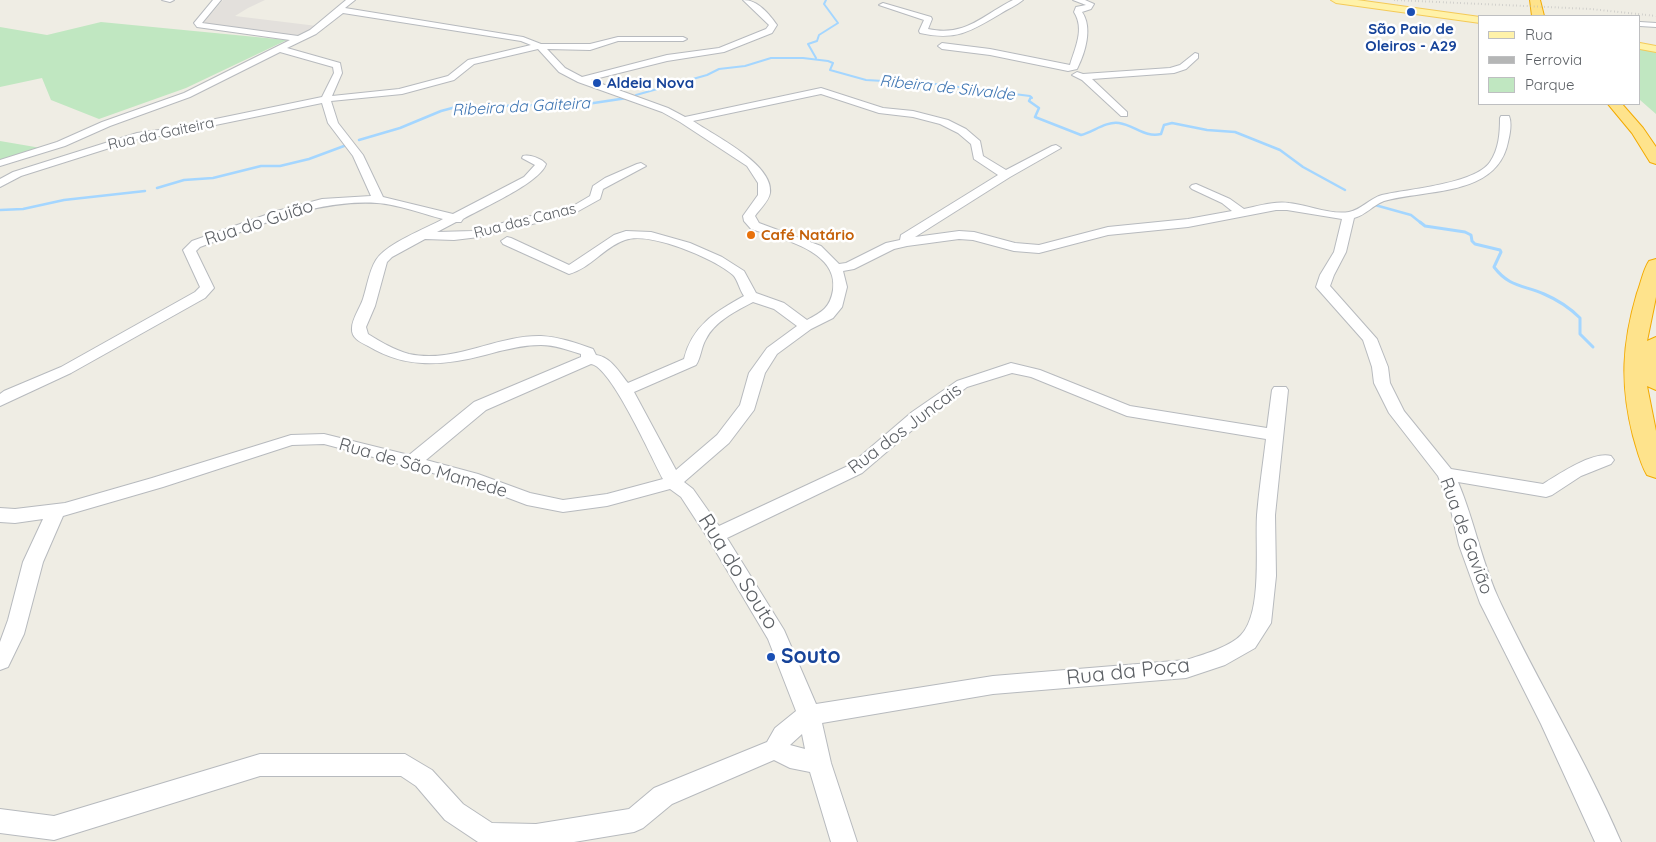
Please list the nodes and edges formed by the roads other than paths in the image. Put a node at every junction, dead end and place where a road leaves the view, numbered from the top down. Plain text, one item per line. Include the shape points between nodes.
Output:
1 (217, 0) edge
2 (351, 0) edge
3 (748, 0) edge
4 (894, 0) edge
5 (1019, 0) edge
6 (1077, 0) edge
7 (1336, 0) edge
8 (1534, 0) edge
9 (1544, 0) edge
10 (883, 5) junction
11 (341, 10) junction
12 (874, 12) dead end
13 (1538, 15) edge
14 (1547, 15) edge
15 (1478, 20) edge
16 (1641, 24) edge
17 (1656, 25) edge
18 (944, 34) junction
19 (299, 39) junction
20 (683, 39) dead end
21 (540, 46) junction
22 (942, 46) junction
23 (1001, 46) dead end
24 (1641, 46) edge
25 (727, 48) junction
26 (663, 49) dead end
27 (1656, 49) edge
28 (280, 50) junction
29 (988, 51) junction
30 (1194, 56) dead end
31 (945, 58) dead end
32 (971, 58) dead end
33 (1068, 68) junction
34 (1082, 77) junction
35 (581, 80) junction
36 (326, 99) junction
37 (1616, 105) edge
38 (1626, 105) edge
39 (1124, 114) dead end
40 (1505, 118) dead end
41 (684, 120) junction
42 (1656, 140) edge
43 (1056, 148) dead end
44 (527, 158) dead end
45 (1656, 159) edge
46 (0, 163) edge
47 (641, 166) dead end
48 (1006, 176) junction
49 (1, 183) edge
50 (1196, 187) dead end
51 (378, 199) junction
52 (1242, 213) junction
53 (1349, 216) junction
54 (457, 218) junction
55 (423, 235) junction
56 (507, 241) dead end
57 (907, 242) junction
58 (1656, 265) edge
59 (836, 268) junction
60 (568, 270) joint
61 (753, 296) junction
62 (806, 326) junction
63 (1656, 343) edge
64 (589, 359) junction
65 (1656, 383) edge
66 (625, 390) junction
67 (1280, 390) dead end
68 (0, 401) edge
69 (1274, 435) junction
70 (1605, 460) dead end
71 (413, 461) junction
72 (1656, 469) edge
73 (1446, 474) junction
74 (673, 482) junction
75 (57, 510) junction
76 (0, 515) edge
77 (716, 535) junction
78 (0, 660) edge
79 (809, 715) junction
80 (775, 749) junction
81 (818, 763) junction
82 (0, 821) edge
83 (487, 838) edge
84 (844, 842) edge
85 (1608, 842) edge

1 - 19 street via 198,22 200,25
2 - 11 street
3 - 25 street via 773,26 769,31
4 - 10 street
5 - 18 street via 968,32
6 - 33 street via 1090,4 1079,9 1085,26 1074,67
7 - 15 main road
8 - 13 highway
9 - 14 highway
10 - 12 street
10 - 18 street via 928,19 923,31
11 - 19 street
11 - 21 street via 505,36
16 - 17 street
18 - 22 street
19 - 28 street
20 - 21 street via 618,39 590,47
21 - 35 street via 562,70
21 - 36 street, Rua da Gaiteira via 471,62 451,78 421,87
22 - 29 street
22 - 31 street
23 - 29 street
24 - 27 main road
25 - 26 street
25 - 35 street via 667,58
28 - 36 street via 337,65 338,73
28 - 46 street via 186,95 61,144
29 - 32 street
29 - 33 street
30 - 34 street via 1183,67 1171,71
33 - 34 street
34 - 39 street
35 - 41 street via 651,104
36 - 49 street, Rua da Gaiteira via 137,136 17,174
36 - 51 street via 333,123 358,155
37 - 45 highway
38 - 42 highway
40 - 53 street via 1504,141 1490,169 1470,179 1438,188 1377,199 1363,211
41 - 48 street via 821,91 882,111 944,122 962,131 976,144 978,157
41 - 59 street via 751,164 764,183 764,195 749,216 755,226 817,249
43 - 48 street
44 - 54 street, Rua das Canas via 541,164 539,170
47 - 55 street, Rua das Canas via 608,180 597,188 596,197 579,209 560,216 521,222 470,236
48 - 57 street via 905,238
50 - 52 street via 1226,201
51 - 54 street, Rua do Guião
51 - 68 street, Rua do Guião via 326,201 196,244 189,250 207,288 200,295 66,370
52 - 53 street via 1287,206
52 - 57 street via 1188,223 1108,231 1039,249 959,235
53 - 73 street, Rua de Gavião via 1340,252 1323,287 1370,339 1382,383 1397,413
54 - 55 street, Rua das Canas
55 - 64 street, Rua das Canas via 387,254 382,262 359,327 361,336 390,353 413,359 440,360 509,343 544,339 571,344 588,352
56 - 60 street
57 - 59 street via 890,246 850,266
58 - 72 highway via 1641,315 1634,362 1638,406
59 - 62 street via 840,287 837,304 828,315
60 - 61 street via 586,262 617,238 640,234 684,246 714,259 740,275
61 - 62 street via 776,304
61 - 66 street via 718,316 704,330 694,346 691,362
62 - 74 street via 772,351 757,373 748,406 723,439
63 - 65 highway
64 - 66 street, Rua do Souto via 599,360 606,366
64 - 71 street via 480,406
66 - 74 street, Rua do Souto
67 - 69 street, Rua da Poça
69 - 77 street, Rua dos Juncais via 1127,411 1035,373 1011,368 962,384 918,416 856,469
69 - 79 street, Rua da Poça via 1261,623 1248,642 1217,659 1186,669 993,685
70 - 73 street via 1574,472 1546,491
71 - 74 street, Rua de São Mamede via 472,478 526,499 563,506 607,500
71 - 75 street, Rua de São Mamede via 324,439 291,440 157,483
73 - 85 street, Rua de Gavião via 1490,603
74 - 77 street, Rua do Souto via 687,493
75 - 76 street, Rua de São Mamede
75 - 78 street via 38,548 14,634
77 - 79 street, Rua do Souto via 778,636
79 - 80 street via 783,736
79 - 81 street, Rua do Souto
80 - 81 street via 790,757
80 - 83 street via 663,796 634,820 536,836
81 - 84 street, Rua do Souto
82 - 83 street via 54,828 260,765 405,765 424,778 454,812

